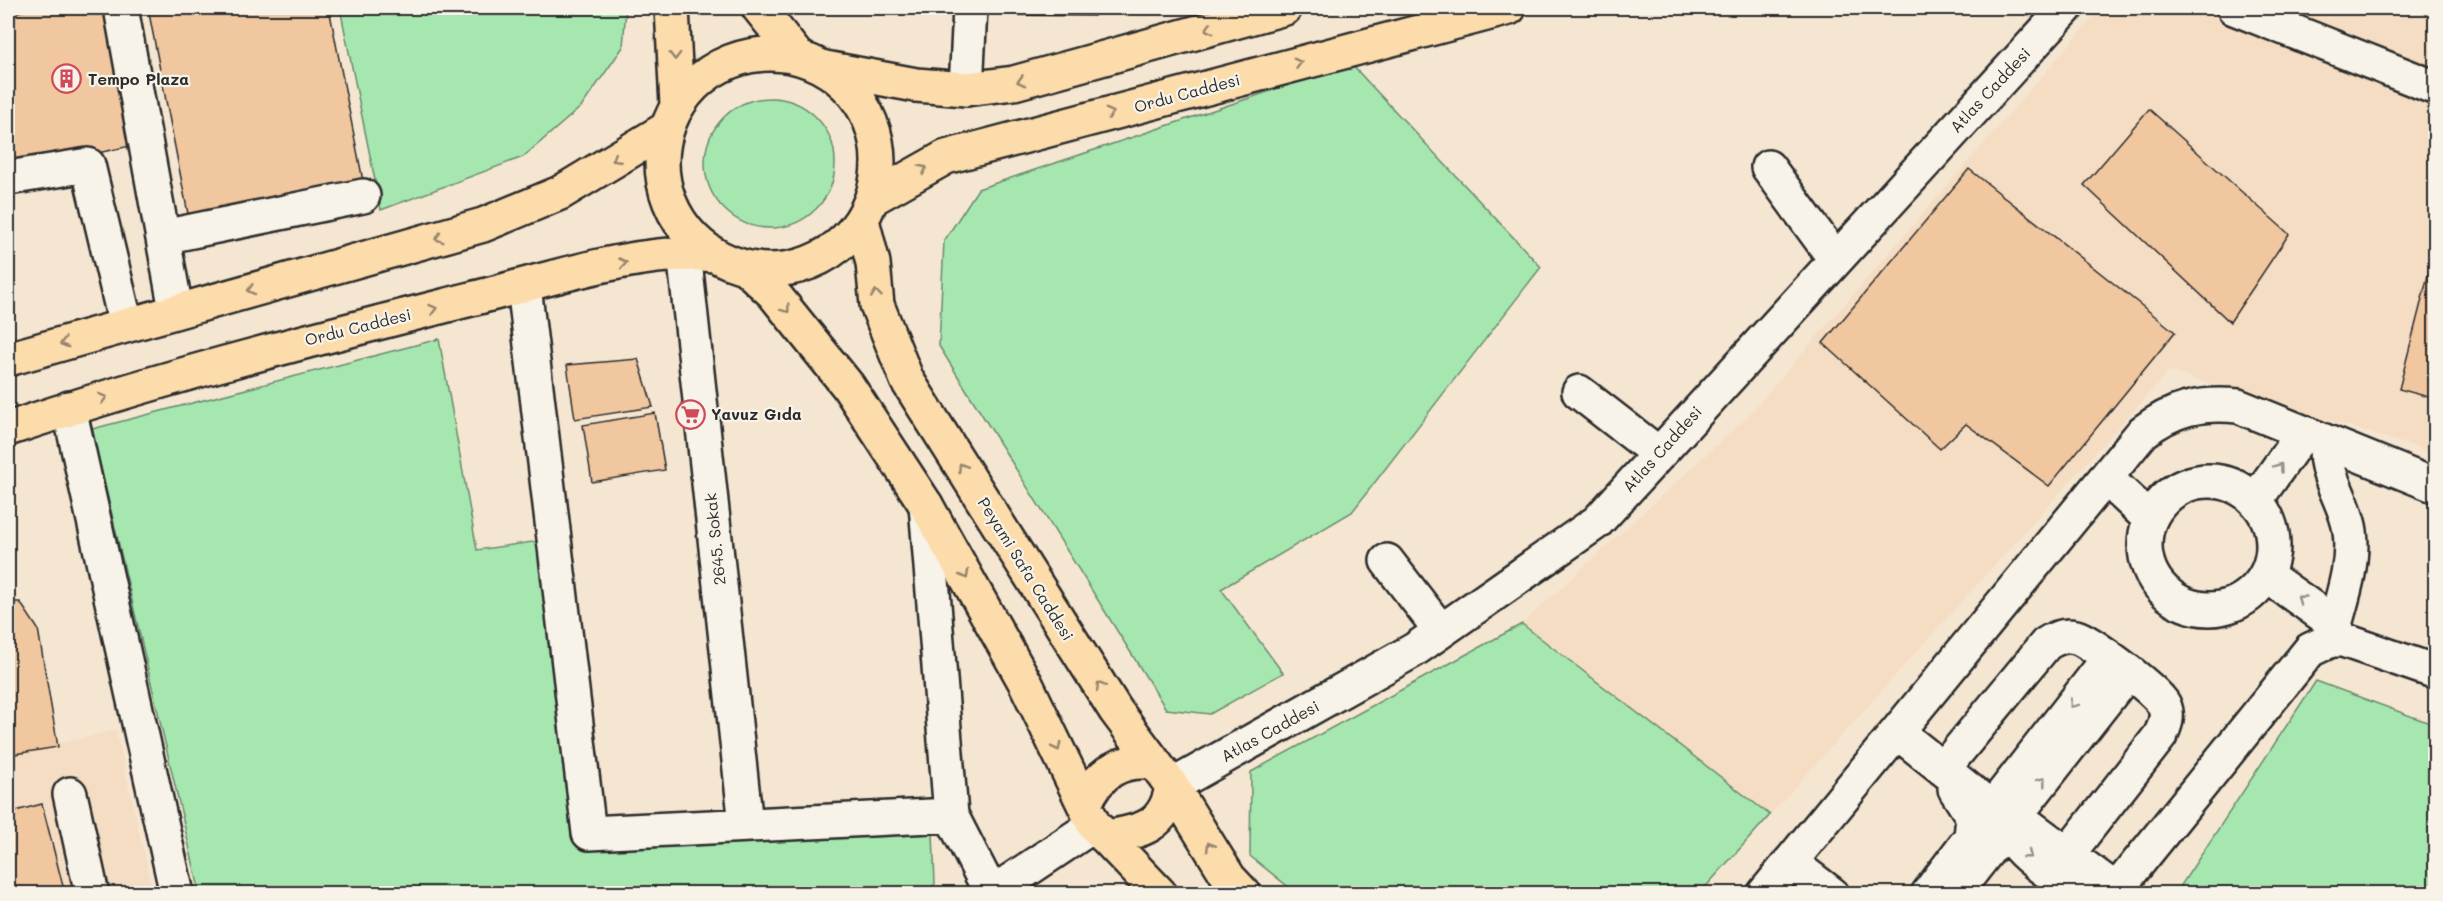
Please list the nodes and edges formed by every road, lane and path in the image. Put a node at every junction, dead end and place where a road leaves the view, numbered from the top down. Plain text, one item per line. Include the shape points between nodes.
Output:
1 (121, 8) edge
2 (672, 8) edge
3 (759, 8) edge
4 (970, 8) edge
5 (1285, 8) edge
6 (1509, 8) edge
7 (2066, 8) edge
8 (2234, 8) edge
9 (811, 63) junction
10 (2436, 88) edge
11 (966, 89) junction
12 (672, 117) junction
13 (1768, 167) dead end
14 (8, 178) edge
15 (363, 196) dead end
16 (868, 209) junction
17 (163, 237) junction
18 (700, 254) junction
19 (1835, 259) junction
20 (745, 267) junction
21 (524, 286) junction
22 (176, 310) junction
23 (126, 325) junction
24 (8, 359) edge
25 (1579, 392) dead end
26 (69, 408) junction
27 (8, 429) edge
28 (2304, 433) junction
29 (1659, 454) junction
30 (2113, 469) junction
31 (2436, 486) edge
32 (2246, 494) junction
33 (926, 505) junction
34 (2156, 511) junction
35 (1387, 561) dead end
36 (2261, 583) junction
37 (1441, 631) junction
38 (2328, 636) junction
39 (2119, 665) junction
40 (2436, 672) edge
41 (1897, 732) junction
42 (1164, 774) junction
43 (1948, 774) junction
44 (70, 794) dead end
45 (951, 815) junction
46 (2004, 818) junction
47 (1095, 822) junction
48 (746, 825) junction
49 (2067, 855) junction
50 (1781, 882) edge
51 (2114, 892) edge
52 (991, 893) edge
53 (92, 894) edge
54 (177, 894) edge
55 (1160, 894) edge
56 (1244, 894) edge
57 (1833, 894) edge
58 (1928, 894) edge
59 (1954, 894) edge
60 (2078, 894) edge

1 - 17 street
2 -> 12 main road
3 - 9 main road
4 - 11 street
5 -> 11 main road via 1014,83
16 -> 6 main road, Ordu Caddesi via 946,157
7 - 19 street, Atlas Caddesi
8 - 10 street
9 - 11 main road via 916,85
9 - 12 main road via 764,54 730,61 700,79
9 - 16 main road via 853,92 872,124 879,161
12 - 18 main road via 661,165 669,201
12 -> 22 main road via 560,193 506,217
13 - 19 street
14 - 23 street via 88,165
15 - 17 street
16 - 20 main road via 840,245 812,262 779,270
42 -> 16 main road, Peyami Safa Caddesi via 1116,711 907,380 877,305
17 - 22 street
18 - 20 main road
21 -> 18 main road, Ordu Caddesi via 576,272
18 - 48 street, 2645. Sokak
19 - 29 street, Atlas Caddesi
20 -> 33 main road via 773,292 848,386
26 -> 21 main road, Ordu Caddesi via 275,348
21 - 48 street via 589,833
22 - 23 main road
23 -> 24 main road
25 - 29 street
26 - 27 main road, Ordu Caddesi
26 - 54 street
28 - 30 street via 2238,406 2193,406 2158,420
28 - 31 street
28 - 32 street
28 - 38 street via 2325,452 2350,532 2348,573
29 - 37 street, Atlas Caddesi via 1597,522
30 - 34 street
30 - 41 street
32 - 34 street via 2216,482 2199,482 2184,486
32 - 36 street via 2267,516 2272,532 2274,548
33 - 45 street
33 -> 47 main road via 1026,684
34 - 36 street via 2145,551 2148,567 2167,594 2195,608 2211,610 2242,601
35 - 37 street
36 - 38 street
37 - 42 street, Atlas Caddesi via 1414,650
38 - 40 street
38 - 51 street via 2302,657
39 - 43 street via 2078,637 2056,638 2046,644
39 - 46 street
39 - 49 street via 2160,696 2165,727
41 - 43 street
41 - 50 street
42 - 47 main road via 1164,814 1151,825 1131,834
42 - 47 main road via 1138,760 1117,765 1098,781
56 -> 42 main road, Peyami Safa Caddesi via 1229,878
43 - 46 street
43 - 58 street via 1970,810 1974,826 1971,837
44 - 53 street
45 - 48 street
45 - 52 street
46 - 49 street
46 - 59 street
46 -> 60 street via 2012,843
47 - 52 street
47 - 55 main road
49 - 51 street
50 - 57 street

